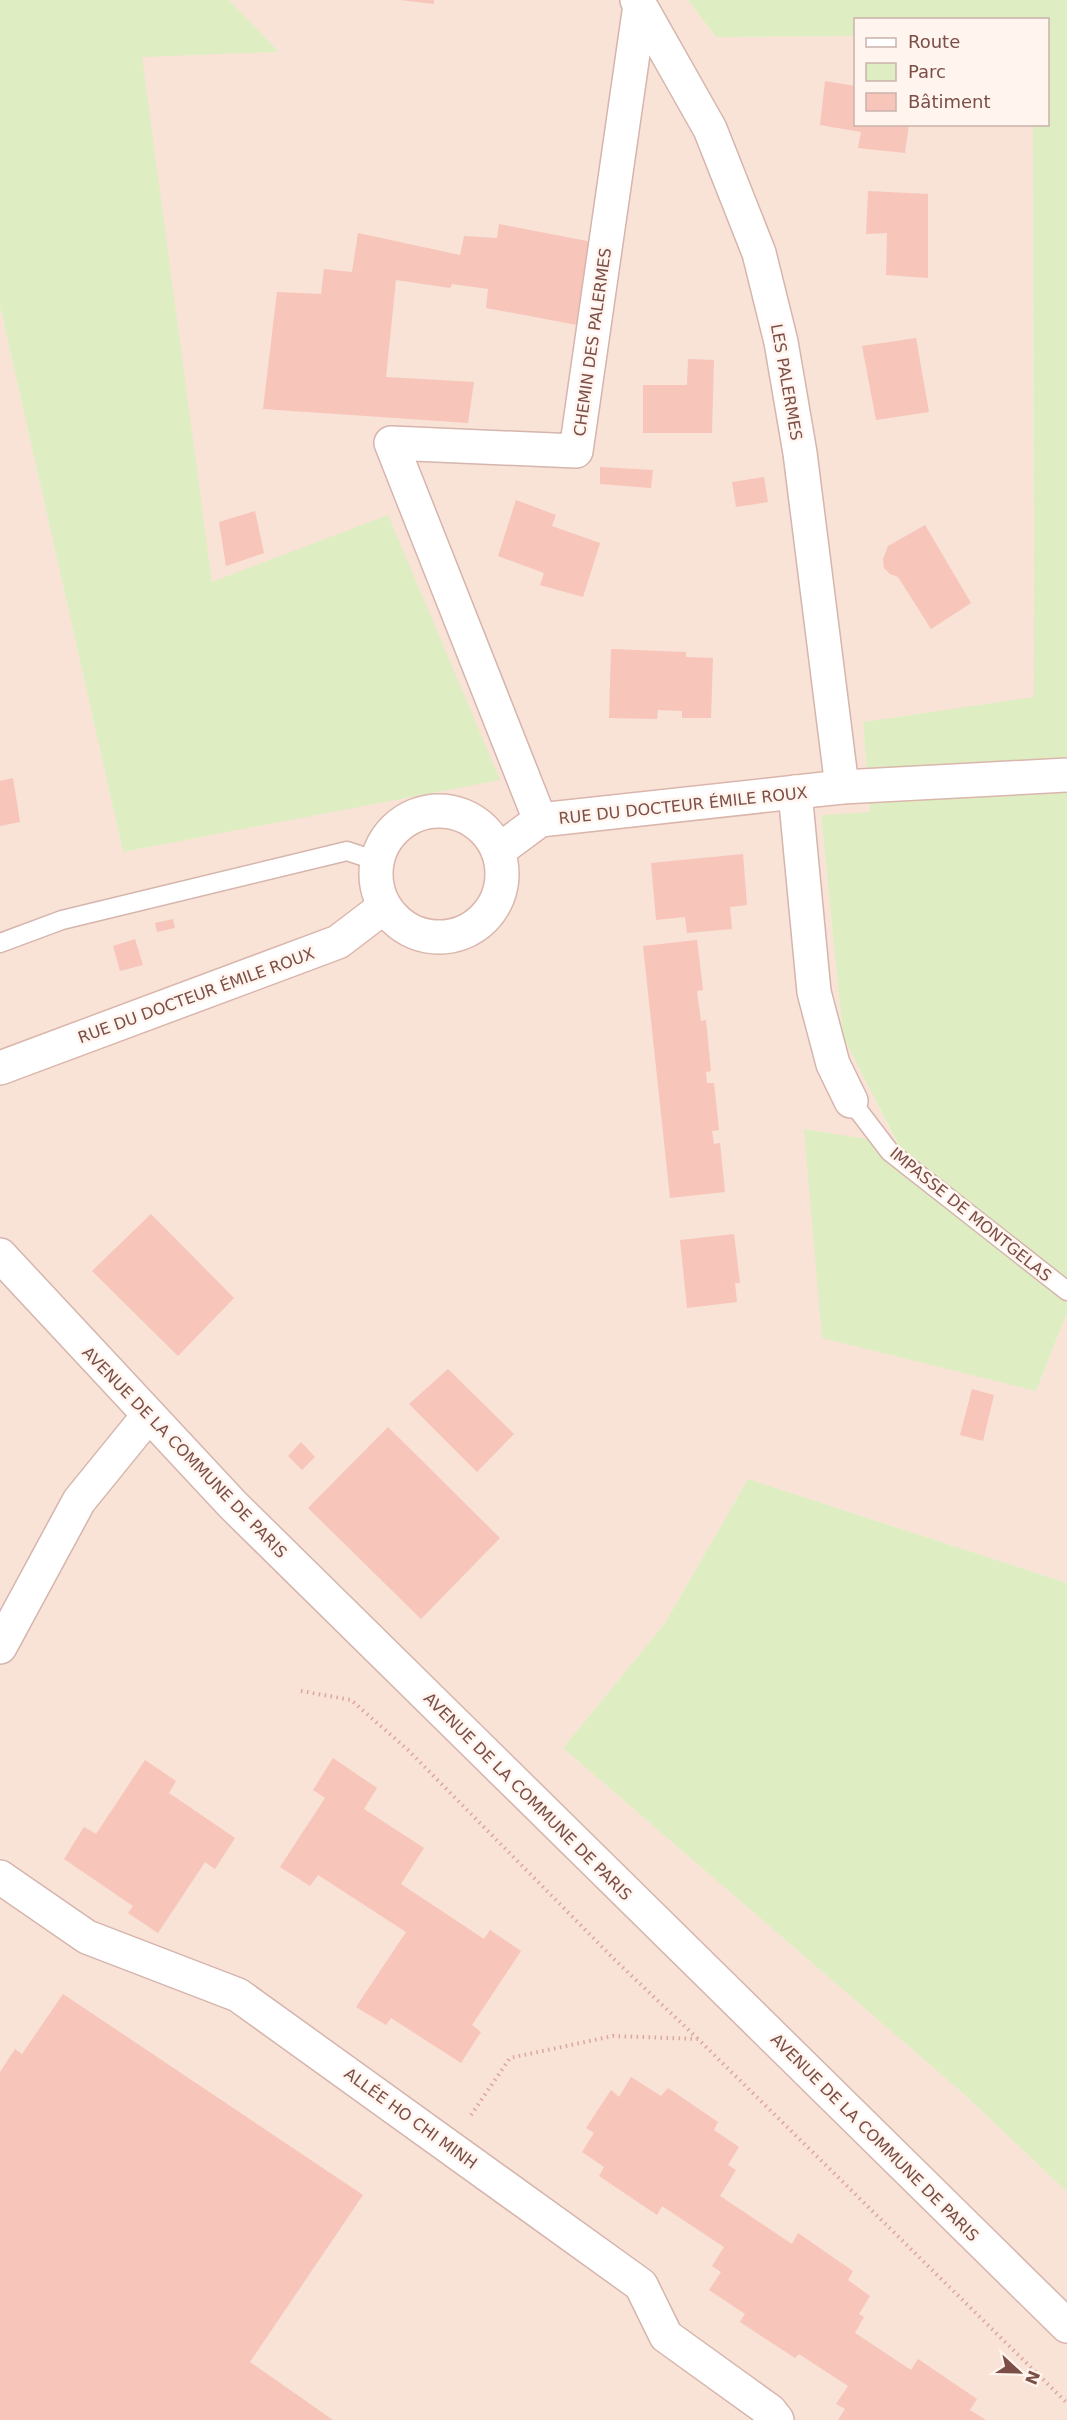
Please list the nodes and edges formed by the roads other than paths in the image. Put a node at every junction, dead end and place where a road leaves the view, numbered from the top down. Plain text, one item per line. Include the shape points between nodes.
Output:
1 (638, 2) edge
2 (1067, 775) edge
3 (842, 787) junction
4 (795, 792) junction
5 (540, 820) junction
6 (498, 851) junction
7 (377, 861) junction
8 (384, 907) junction
9 (0, 943) edge
10 (0, 1068) edge
11 (851, 1101) joint
12 (0, 1255) edge
13 (1067, 1291) edge
14 (148, 1416) junction
15 (0, 1647) edge
16 (0, 1877) edge
17 (1067, 2326) edge
18 (777, 2420) edge

1 - 3 street, LES PALERMES via 710,129 759,253 781,342 800,453
1 - 5 street, CHEMIN DES PALERMES via 576,451 391,443
2 - 3 street, RUE DU DOCTEUR ÉMILE ROUX
3 - 4 street, RUE DU DOCTEUR ÉMILE ROUX
4 - 5 street, RUE DU DOCTEUR ÉMILE ROUX
4 - 11 street, IMPASSE DE MONTGELAS via 814,992 832,1064
5 - 6 street, RUE DU DOCTEUR ÉMILE ROUX
6 - 7 street via 485,830 467,818 445,811 407,819 390,834
6 - 8 street via 502,873 497,898 486,917 462,933 441,938 418,934 399,924
7 - 8 street via 376,882
7 - 9 lane via 347,851 62,920
8 - 10 street, RUE DU DOCTEUR ÉMILE ROUX via 338,942
11 - 13 lane, IMPASSE DE MONTGELAS via 890,1152
12 - 14 street, AVENUE DE LA COMMUNE DE PARIS
14 - 15 street via 79,1501
14 - 17 street, AVENUE DE LA COMMUNE DE PARIS
16 - 18 street, ALLÉE HO CHI MINH via 87,1937 238,1995 641,2285 666,2336 770,2410

